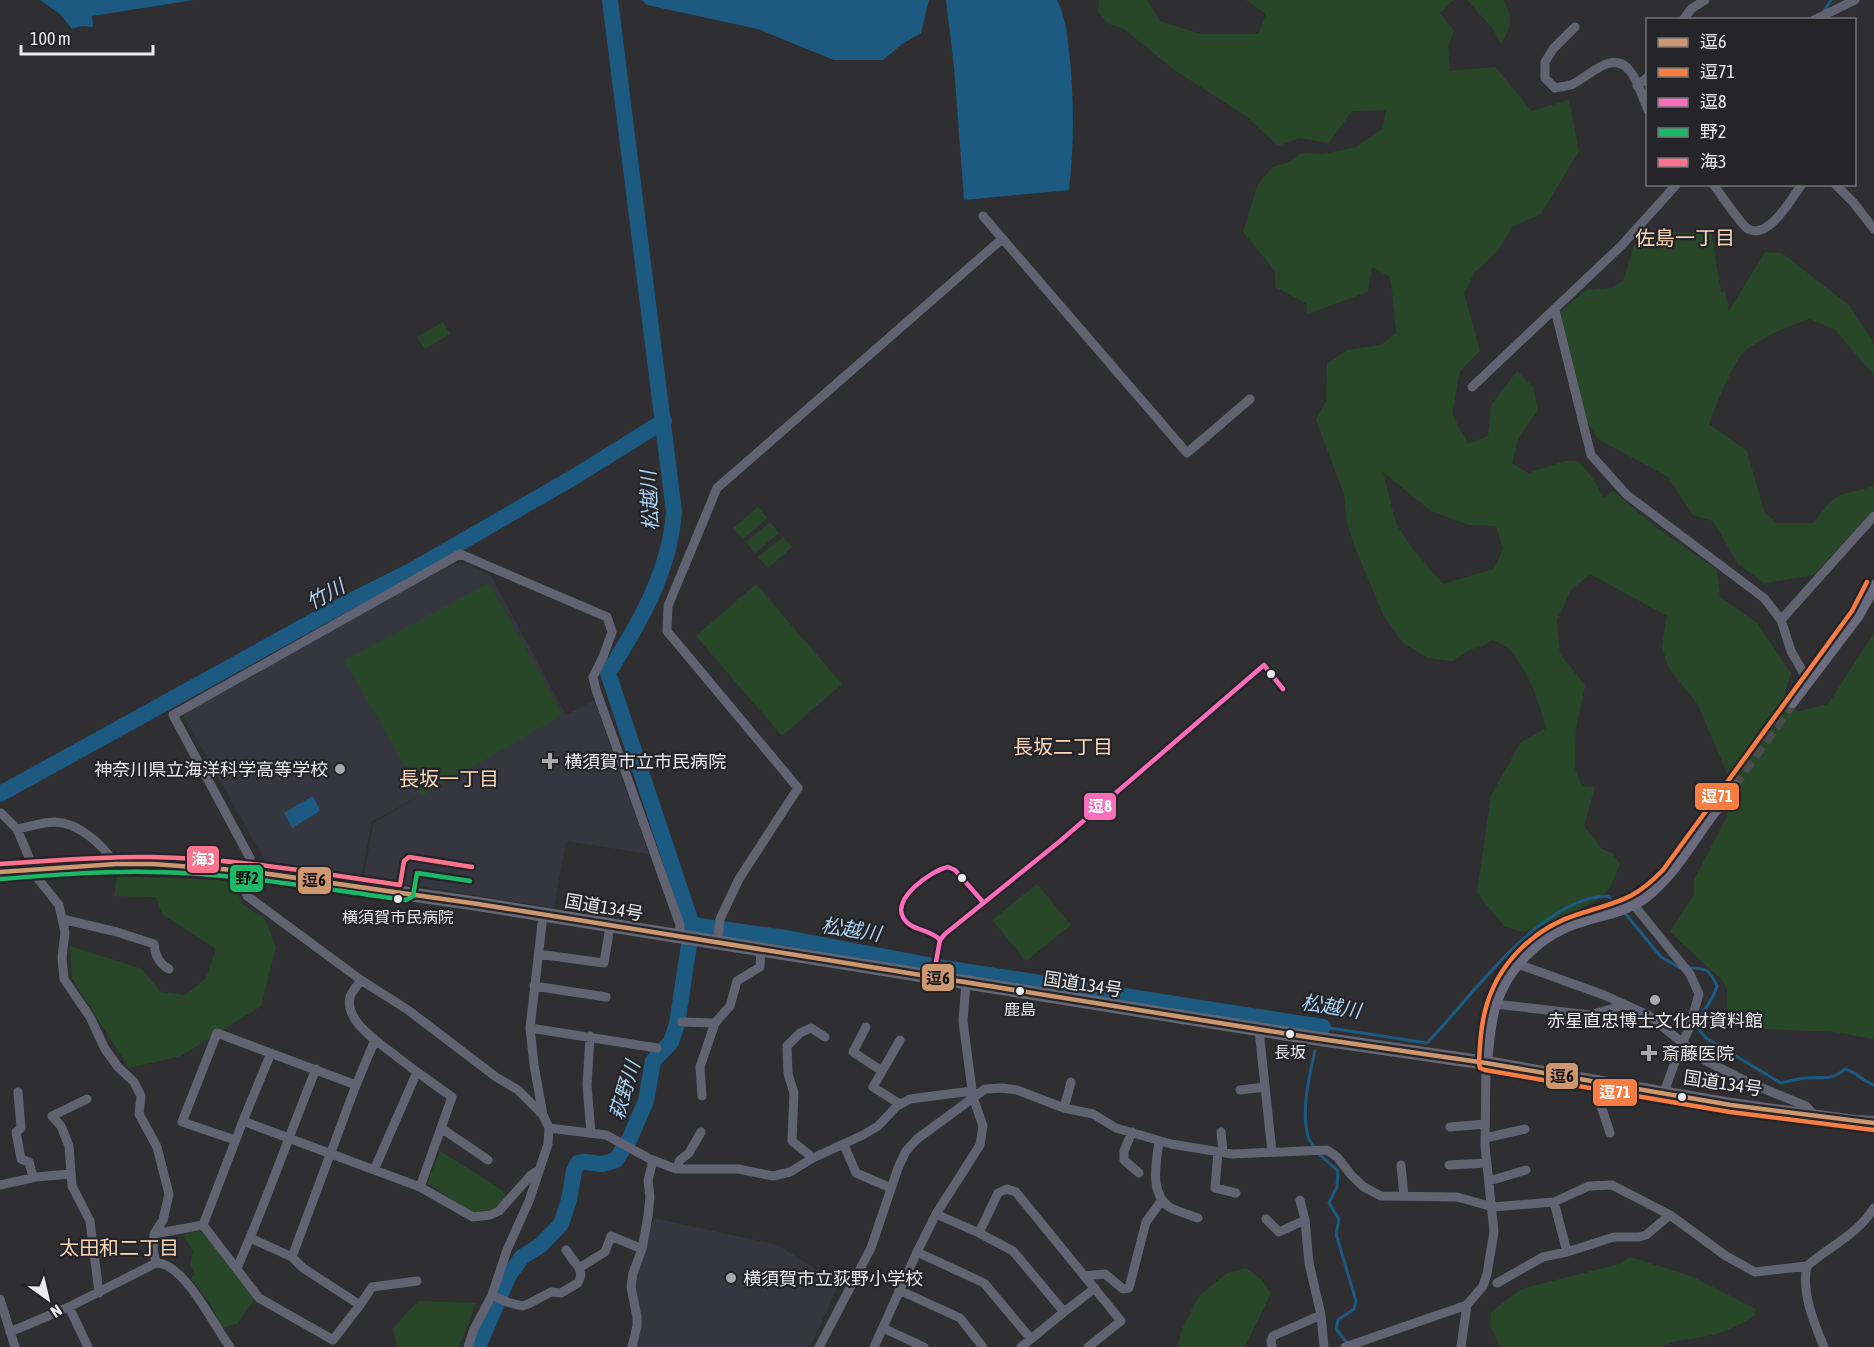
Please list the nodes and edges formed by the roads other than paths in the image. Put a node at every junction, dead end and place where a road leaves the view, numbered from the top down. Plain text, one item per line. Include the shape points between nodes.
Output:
1 (1855, 0) edge
2 (1701, 1) edge
3 (1684, 18) edge
4 (1818, 18) edge
5 (1575, 27) dead end
6 (1646, 78) edge
7 (1637, 86) junction
8 (1646, 108) edge
9 (1675, 186) edge
10 (1715, 186) edge
11 (1801, 186) edge
12 (1836, 186) edge
13 (983, 216) dead end
14 (1874, 230) edge
15 (1002, 239) junction
16 (1555, 310) junction
17 (1472, 387) dead end
18 (1250, 399) dead end
19 (1874, 516) edge
20 (1874, 586) edge
21 (1781, 620) junction
22 (1808, 681) junction
23 (1792, 702) tunnel mouth
24 (1733, 785) tunnel mouth
25 (1, 813) edge
26 (17, 829) junction
27 (116, 864) junction
28 (32, 869) junction
29 (248, 871) junction
30 (0, 872) edge
31 (1632, 905) junction
32 (543, 915) junction
33 (62, 919) junction
34 (610, 926) junction
35 (686, 938) junction
36 (717, 943) junction
37 (761, 950) junction
38 (538, 954) junction
39 (1518, 964) junction
40 (169, 969) dead end
41 (361, 980) junction
42 (966, 983) junction
43 (534, 986) junction
44 (606, 997) dead end
45 (1496, 1004) junction
46 (1625, 1005) junction
47 (682, 1022) dead end
48 (715, 1023) junction
49 (866, 1027) dead end
50 (530, 1028) junction
51 (1259, 1030) junction
52 (590, 1036) junction
53 (825, 1037) dead end
54 (375, 1040) junction
55 (900, 1040) dead end
56 (1682, 1043) junction
57 (657, 1048) dead end
58 (271, 1053) junction
59 (1486, 1063) junction
60 (316, 1069) junction
61 (882, 1071) junction
62 (417, 1072) junction
63 (1071, 1082) dead end
64 (1593, 1082) junction
65 (356, 1085) junction
66 (1265, 1087) junction
67 (1240, 1090) dead end
68 (18, 1092) dead end
69 (1664, 1092) junction
70 (973, 1094) junction
71 (702, 1096) dead end
72 (87, 1099) dead end
73 (900, 1104) junction
74 (1064, 1108) junction
75 (543, 1115) junction
76 (1815, 1116) junction
77 (243, 1121) junction
78 (1874, 1123) edge
79 (1485, 1124) junction
80 (1450, 1127) dead end
81 (441, 1128) junction
82 (549, 1128) junction
83 (1525, 1129) dead end
84 (701, 1132) dead end
85 (1132, 1132) junction
86 (1221, 1132) dead end
87 (591, 1133) junction
88 (1610, 1133) dead end
89 (287, 1137) junction
90 (1485, 1138) junction
91 (235, 1140) junction
92 (1159, 1142) junction
93 (844, 1145) junction
94 (1220, 1152) junction
95 (1272, 1152) junction
96 (330, 1153) junction
97 (813, 1158) junction
98 (488, 1160) dead end
99 (653, 1160) junction
100 (1487, 1163) junction
101 (1401, 1165) dead end
102 (1449, 1165) dead end
103 (676, 1169) junction
104 (374, 1170) junction
105 (539, 1170) junction
106 (1526, 1170) dead end
107 (1139, 1173) dead end
108 (70, 1174) junction
109 (33, 1177) junction
110 (1489, 1181) junction
111 (0, 1185) edge
112 (420, 1187) junction
113 (891, 1188) junction
114 (1236, 1193) dead end
115 (1404, 1196) junction
116 (1162, 1200) junction
117 (1300, 1200) dead end
118 (1554, 1202) junction
119 (1492, 1208) junction
120 (1874, 1208) edge
121 (936, 1214) junction
122 (1670, 1215) junction
123 (1198, 1218) dead end
124 (1266, 1219) dead end
125 (1305, 1220) junction
126 (203, 1225) junction
127 (979, 1233) junction
128 (154, 1234) junction
129 (250, 1238) junction
130 (642, 1249) junction
131 (566, 1250) dead end
132 (917, 1252) junction
133 (1567, 1252) junction
134 (292, 1257) junction
135 (156, 1263) junction
136 (1807, 1266) junction
137 (237, 1268) junction
138 (579, 1268) junction
139 (1084, 1276) junction
140 (417, 1281) dead end
141 (1497, 1283) dead end
142 (1095, 1288) junction
143 (900, 1290) junction
144 (99, 1293) junction
145 (494, 1297) junction
146 (0, 1299) edge
147 (360, 1305) junction
148 (1467, 1305) junction
149 (69, 1307) junction
150 (1064, 1312) junction
151 (1321, 1316) junction
152 (883, 1328) junction
153 (10, 1332) junction
154 (1031, 1339) junction
155 (15, 1347) edge
156 (88, 1347) edge
157 (230, 1347) edge
158 (468, 1347) edge
159 (632, 1347) edge
160 (819, 1347) edge
161 (874, 1347) edge
162 (924, 1347) edge
163 (983, 1347) edge
164 (1021, 1347) edge
165 (1088, 1347) edge
166 (1272, 1347) edge
167 (1324, 1347) edge
168 (1345, 1347) edge
169 (1461, 1347) edge
170 (1824, 1347) edge

1 - 4 street
2 - 3 street
5 - 7 street via 1545,62 1545,78 1555,88 1571,85 1599,66 1613,62 1623,64 1632,73
6 - 7 street
7 - 8 street
9 - 16 street via 1629,238
10 - 11 street via 1747,228 1758,231 1775,221
12 - 14 street
13 - 15 street
15 - 18 street via 1187,453
15 - 36 street via 717,488 668,606 667,631 798,788 739,879 720,919
16 - 17 street
16 - 21 street via 1591,455 1627,495 1764,598
19 - 21 street
20 - 22 main road via 1858,615
21 - 22 street via 1791,651
22 - 23 main road
24 - 31 main road via 1678,864
25 - 26 street
26 - 27 street via 57,822 77,829
26 - 28 street
27 - 28 highway, 国道134号
27 - 29 highway, 国道134号
28 - 30 highway, 国道134号
28 - 33 street via 59,905
29 - 32 highway, 国道134号
29 - 35 street via 250,858 173,715 460,554 607,617 612,632 593,677 596,690
29 - 41 street via 247,896
31 - 39 main road via 1560,930 1541,940
31 - 56 street via 1697,985 1697,1004
32 - 34 highway, 国道134号
32 - 38 street
33 - 40 street via 154,944 161,965
33 - 128 street via 64,980 90,1017 105,1049 134,1082 141,1096 140,1114 157,1147 169,1194 163,1220
34 - 35 highway, 国道134号
34 - 38 street via 604,963
35 - 36 highway, 国道134号
36 - 37 highway, 国道134号
37 - 42 highway, 国道134号
37 - 48 street via 759,967 736,981 730,1006
38 - 43 street
39 - 45 main road
39 - 46 street
41 - 54 street via 350,997 351,1006 355,1020
41 - 75 street via 518,1090
42 - 51 highway, 国道134号
42 - 70 street via 963,1021
43 - 44 street
43 - 50 street
45 - 46 street via 1590,1015
45 - 59 main road
46 - 56 street via 1648,1015
47 - 48 street
48 - 71 street via 700,1067
49 - 61 street via 853,1052
50 - 52 street
50 - 75 street
51 - 59 highway, 国道134号
51 - 66 street
52 - 57 street
52 - 87 street via 587,1077
53 - 97 street via 811,1028 787,1046 788,1074 794,1093 792,1141
54 - 62 street
54 - 65 street
55 - 61 street
56 - 69 street
56 - 76 street via 1704,1060 1806,1106
58 - 60 street
58 - 77 street
58 - 91 street via 217,1033 182,1122
59 - 64 highway, 国道134号
59 - 79 street
60 - 65 street
60 - 89 street
61 - 73 street via 873,1087
62 - 81 street via 452,1097
62 - 104 street
63 - 74 street
64 - 69 highway, 国道134号
64 - 88 street
65 - 96 street
66 - 67 street
66 - 95 street
68 - 109 street via 21,1128 16,1132 21,1160 29,1162
69 - 76 highway, 国道134号
70 - 73 street via 910,1099
70 - 74 street via 985,1089 1017,1090
70 - 113 street via 906,1151
70 - 121 street via 982,1126 980,1145
72 - 108 street via 52,1116 69,1146
73 - 93 street via 878,1126
74 - 85 street via 1093,1114 1116,1128
75 - 82 street
76 - 78 highway, 国道134号
77 - 89 street
77 - 91 street
79 - 80 street
79 - 90 street
81 - 98 street
81 - 112 street
82 - 87 street
82 - 105 street
83 - 90 street
84 - 103 street
85 - 92 street
85 - 107 street via 1124,1160
86 - 94 street
87 - 99 street via 606,1136
89 - 96 street
89 - 129 street
90 - 100 street
91 - 126 street
92 - 94 street
92 - 116 street via 1156,1183
93 - 97 street
93 - 113 street via 856,1173
94 - 95 street
94 - 114 street via 1215,1188
95 - 115 street via 1327,1150 1364,1187 1381,1196
96 - 104 street
96 - 134 street
97 - 103 street via 790,1172 773,1176 738,1169
99 - 103 street
99 - 130 street
100 - 102 street
100 - 110 street
101 - 115 street
104 - 112 street
105 - 112 street via 498,1211 489,1215 473,1217
105 - 145 street via 507,1250
106 - 110 street
108 - 109 street
108 - 144 street via 90,1221
109 - 111 street
110 - 119 street
113 - 160 street via 871,1248
115 - 119 street via 1457,1197
116 - 123 street via 1171,1208
116 - 139 street via 1146,1222 1129,1288 1123,1289 1105,1274
117 - 125 street
118 - 119 street
118 - 122 street via 1589,1186 1612,1185
118 - 133 street
119 - 148 street via 1494,1232 1488,1274
120 - 136 street via 1851,1235
121 - 127 street
121 - 132 street
122 - 133 street via 1646,1235 1614,1237
122 - 136 street via 1755,1272
124 - 125 street via 1279,1232
125 - 151 street via 1309,1263
126 - 128 street
126 - 137 street
127 - 139 street via 998,1193 1007,1189 1016,1192
127 - 150 street via 1013,1251
128 - 135 street
129 - 134 street
129 - 137 street
130 - 138 street via 611,1236 605,1252
130 - 159 street via 631,1287 637,1317
131 - 138 street
132 - 143 street
132 - 154 street via 984,1283
133 - 141 street via 1536,1260
134 - 147 street
135 - 144 street
135 - 157 street via 166,1265 196,1294
136 - 170 street via 1804,1279 1809,1303
137 - 147 street via 259,1298 333,1340
138 - 145 street via 578,1283 561,1293 551,1292 522,1306
139 - 142 street
140 - 147 street via 372,1287
142 - 150 street
142 - 165 street via 1121,1321
143 - 152 street
143 - 163 street via 960,1318
144 - 149 street
145 - 158 street
146 - 153 street
148 - 168 street
148 - 169 street
149 - 153 street
149 - 156 street
150 - 154 street
151 - 166 street via 1273,1336
151 - 167 street
152 - 161 street
152 - 162 street
153 - 155 street
154 - 164 street

